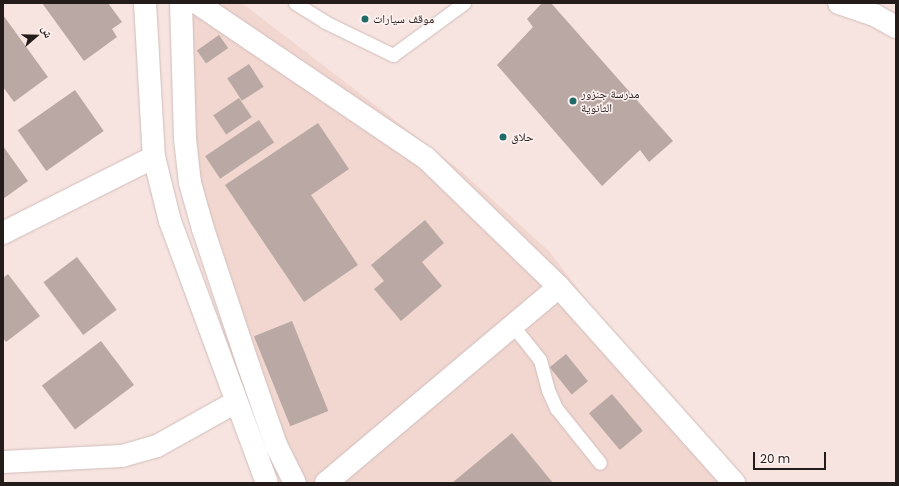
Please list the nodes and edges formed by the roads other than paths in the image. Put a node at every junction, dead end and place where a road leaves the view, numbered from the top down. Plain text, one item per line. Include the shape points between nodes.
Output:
1 (145, 3) edge
2 (180, 3) edge
3 (197, 3) edge
4 (295, 3) edge
5 (464, 3) edge
6 (838, 3) edge
7 (896, 27) edge
8 (154, 157) junction
9 (3, 233) edge
10 (559, 287) junction
11 (513, 326) junction
12 (236, 402) junction
13 (250, 440) junction
14 (3, 462) edge
15 (600, 463) dead end
16 (256, 483) edge
17 (267, 483) edge
18 (295, 483) edge
19 (326, 483) edge
20 (734, 483) edge

1 - 8 street
2 - 18 street via 184,139 190,183 248,367 276,445
3 - 10 street via 426,158
4 - 5 lane via 325,22 393,55
6 - 7 street via 876,16
8 - 9 street
8 - 12 street via 170,221
10 - 11 street
10 - 20 street
11 - 15 lane via 540,360 556,408
11 - 19 street
12 - 13 street
12 - 14 street via 158,446 122,456
13 - 16 street
13 - 17 street

